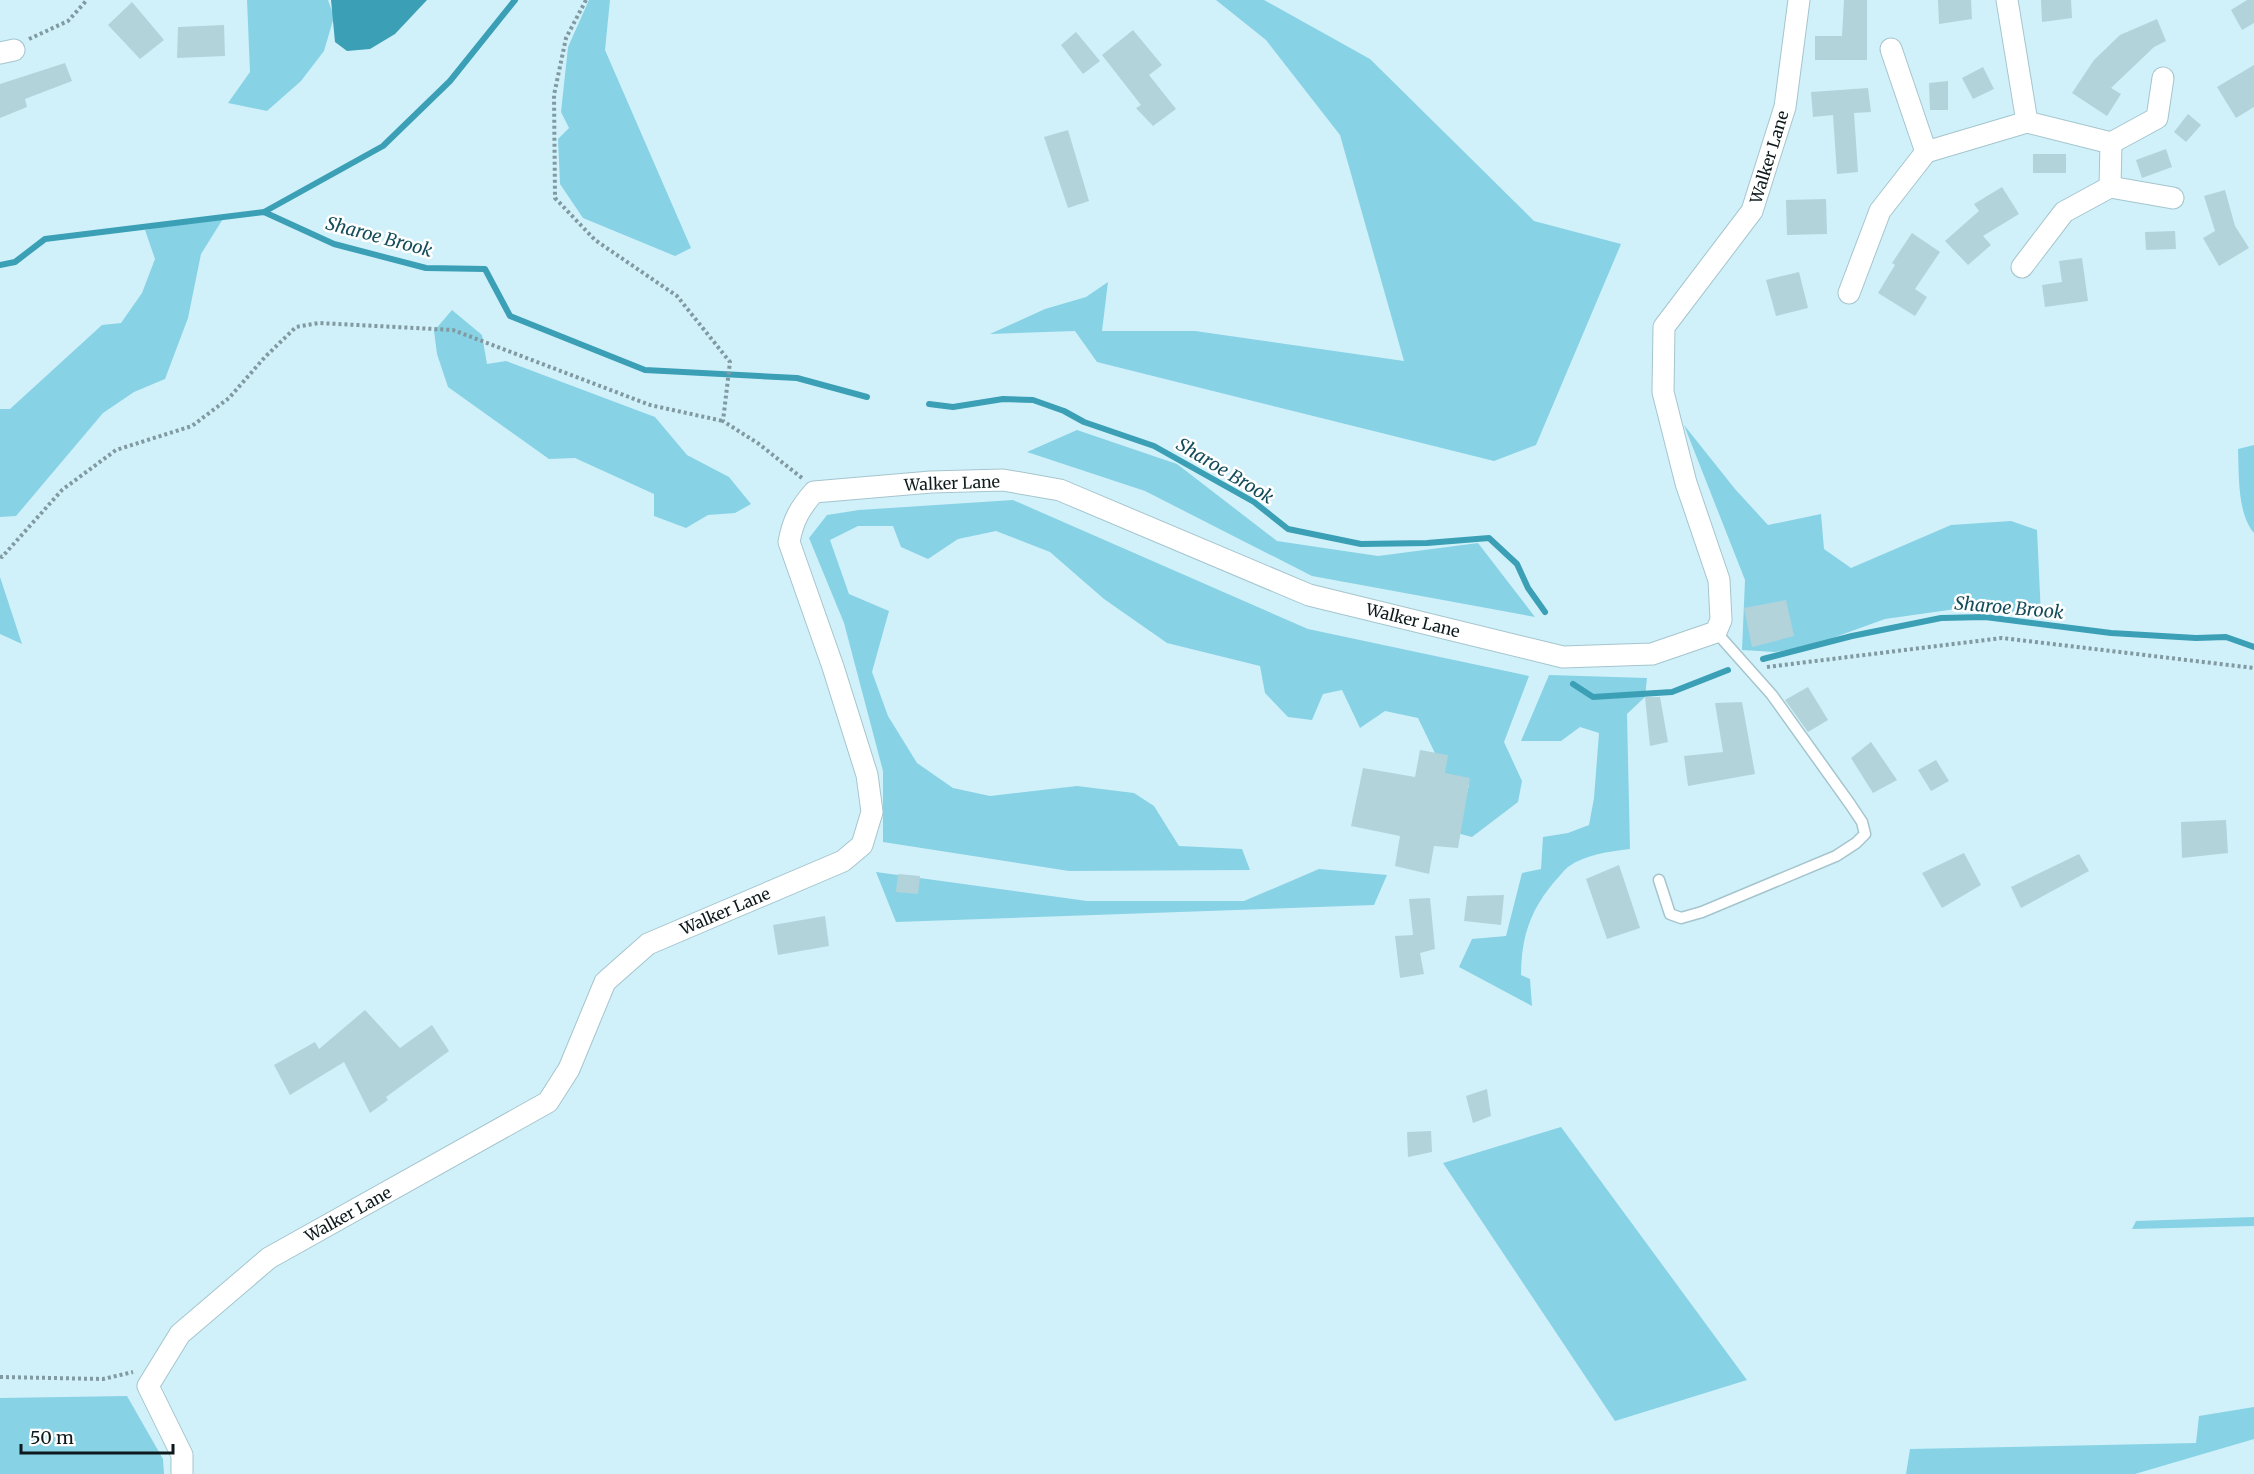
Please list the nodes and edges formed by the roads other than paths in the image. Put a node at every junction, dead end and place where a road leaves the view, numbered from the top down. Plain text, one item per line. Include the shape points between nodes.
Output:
1 (1799, 0) edge
2 (2007, 0) edge
3 (1891, 49) dead end
4 (2163, 78) dead end
5 (2027, 122) junction
6 (2111, 143) junction
7 (1926, 152) junction
8 (2110, 187) junction
9 (2174, 198) dead end
10 (2022, 267) dead end
11 (1849, 293) dead end
12 (1716, 632) junction
13 (1659, 880) dead end
14 (182, 1474) edge

1 - 12 street, Walker Lane via 1785,107 1752,212 1664,327 1663,392 1686,483 1719,580 1722,620
2 - 5 street
3 - 7 street
4 - 6 street via 2157,118
5 - 6 street
5 - 7 street
6 - 8 street
7 - 11 street via 1880,211
8 - 9 street
8 - 10 street via 2064,212
12 - 13 lane via 1772,694 1862,822 1865,834 1836,856 1681,918 1670,914
12 - 14 street, Walker Lane via 1652,654 1563,657 1309,595 1060,489 1003,480 814,492 792,524 789,542 834,667 867,776 872,812 862,845 843,861 648,944 605,982 569,1069 548,1102 269,1258 180,1334 148,1386 182,1455

